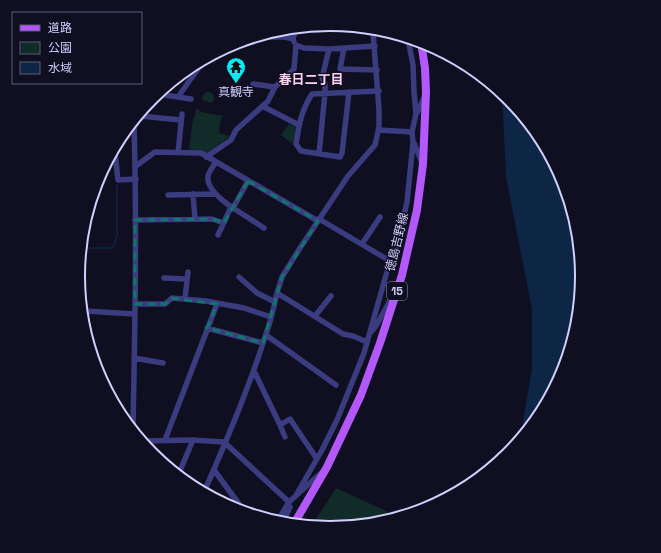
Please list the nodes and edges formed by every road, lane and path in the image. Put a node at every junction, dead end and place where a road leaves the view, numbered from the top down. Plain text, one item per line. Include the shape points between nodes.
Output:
1 (294, 34) edge
2 (373, 35) edge
3 (278, 37) edge
4 (292, 39) junction
5 (409, 44) edge
6 (296, 46) junction
7 (375, 46) junction
8 (344, 48) junction
9 (329, 49) junction
10 (422, 49) edge
11 (197, 70) edge
12 (377, 70) junction
13 (253, 84) dead end
14 (274, 87) junction
15 (379, 90) junction
16 (348, 92) junction
17 (426, 92) junction
18 (325, 93) junction
19 (166, 95) edge
20 (178, 97) junction
21 (191, 99) dead end
22 (262, 106) junction
23 (416, 114) junction
24 (145, 116) edge
25 (299, 125) junction
26 (134, 129) edge
27 (379, 130) junction
28 (412, 132) junction
29 (413, 143) junction
30 (178, 153) junction
31 (318, 154) junction
32 (206, 156) junction
33 (116, 158) edge
34 (216, 162) junction
35 (423, 164) junction
36 (136, 166) junction
37 (136, 179) junction
38 (248, 180) junction
39 (193, 194) junction
40 (215, 194) junction
41 (168, 195) dead end
42 (232, 207) junction
43 (380, 217) dead end
44 (195, 219) junction
45 (135, 220) junction
46 (318, 220) junction
47 (224, 223) junction
48 (264, 228) dead end
49 (218, 235) dead end
50 (362, 244) junction
51 (390, 261) junction
52 (188, 272) dead end
53 (239, 277) dead end
54 (164, 278) dead end
55 (187, 280) junction
56 (396, 292) junction
57 (277, 293) junction
58 (331, 296) dead end
59 (185, 300) junction
60 (275, 302) junction
61 (135, 304) junction
62 (217, 304) junction
63 (87, 311) edge
64 (135, 314) junction
65 (315, 316) junction
66 (271, 317) junction
67 (208, 328) junction
68 (370, 334) junction
69 (266, 336) junction
70 (367, 342) junction
71 (263, 343) junction
72 (134, 358) junction
73 (163, 363) dead end
74 (254, 371) junction
75 (336, 385) dead end
76 (133, 422) edge
77 (280, 425) junction
78 (285, 437) dead end
79 (165, 440) junction
80 (193, 440) junction
81 (149, 441) edge
82 (226, 443) junction
83 (317, 459) junction
84 (326, 469) junction
85 (180, 470) edge
86 (214, 470) junction
87 (206, 488) edge
88 (295, 497) junction
89 (289, 502) junction
90 (239, 504) dead end
91 (280, 517) edge
92 (285, 517) edge
93 (296, 520) edge

1 - 4 street
2 - 7 street
3 - 4 street
4 - 6 street
5 - 23 street via 413,65
6 - 9 street
6 - 14 street via 294,69
7 - 8 street
7 - 12 street
8 - 9 street
8 - 12 street via 340,69
9 - 18 street via 322,78 326,84
10 - 17 main road, 徳島吉野線 / 15
11 - 20 street
12 - 15 street
13 - 14 street
14 - 22 street via 268,101
15 - 16 street
15 - 27 street
16 - 18 street
16 - 31 street via 342,153 340,157
17 - 23 street
17 - 35 main road, 徳島吉野線 / 15
18 - 25 street via 312,94 304,106
18 - 31 street
19 - 20 street
20 - 21 street
22 - 25 street
22 - 32 street via 236,130 231,140
23 - 28 street
24 - 30 street via 181,117
25 - 31 street via 296,144 301,151
26 - 36 street
27 - 28 street
27 - 46 street via 375,145 348,176
28 - 29 street
29 - 35 street
29 - 51 street via 407,202 396,250
30 - 32 street via 201,153
30 - 36 street via 154,152
32 - 34 street
33 - 37 street via 118,180
34 - 38 street
34 - 40 street via 208,174
35 - 56 main road, 徳島吉野線 / 15 via 415,223
36 - 37 street
37 - 45 street
38 - 42 street
38 - 46 street
39 - 40 street
39 - 41 street
39 - 44 street
40 - 42 street
42 - 47 street
42 - 48 street
43 - 50 street
44 - 45 street
44 - 47 street via 212,218
45 - 61 street
46 - 50 street
46 - 57 street via 282,277
47 - 49 street
50 - 51 street
51 - 68 street
52 - 55 street
53 - 60 street via 257,292
54 - 55 street
55 - 59 street
56 - 68 street
56 - 84 main road, 徳島吉野線 / 15 via 361,395
57 - 60 street
57 - 65 street
58 - 65 street
59 - 61 street via 172,298 165,304
59 - 62 street
60 - 66 street
61 - 64 street
62 - 66 street via 244,308
62 - 67 street
63 - 64 street
64 - 72 street
65 - 70 street via 343,334
66 - 69 street
67 - 71 street
67 - 79 street
68 - 70 street
69 - 71 street
69 - 75 street
70 - 83 street via 337,420
71 - 74 street
72 - 73 street
72 - 76 street
74 - 77 street
74 - 82 street
77 - 78 street
77 - 83 street via 290,419
79 - 80 street
79 - 81 street
80 - 82 street
80 - 85 street
82 - 86 street
82 - 89 street
83 - 88 street
84 - 88 street
84 - 93 main road, 徳島吉野線 / 15
86 - 87 street
86 - 90 street
88 - 89 street
89 - 91 street
89 - 92 street via 290,507

